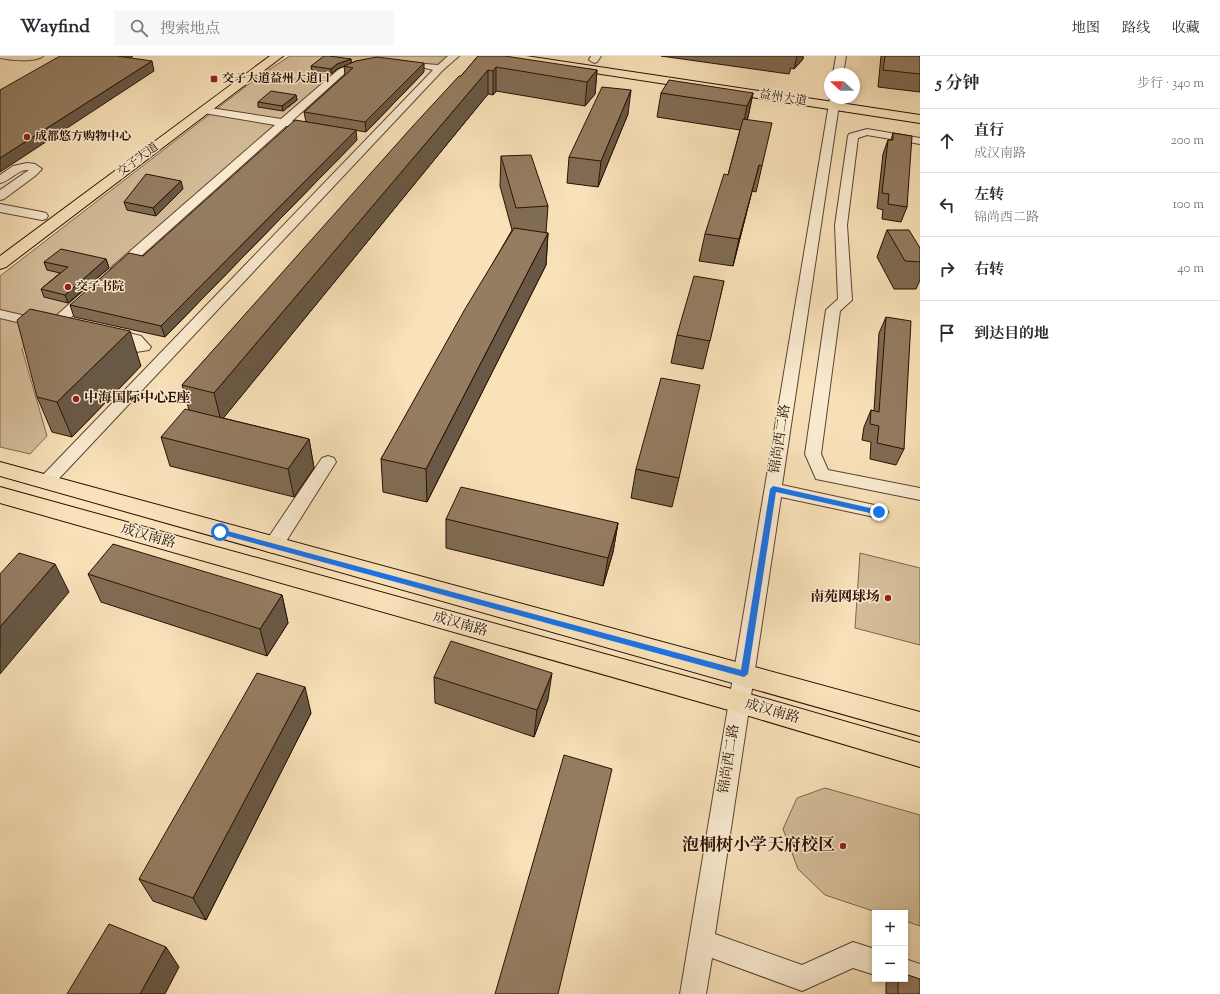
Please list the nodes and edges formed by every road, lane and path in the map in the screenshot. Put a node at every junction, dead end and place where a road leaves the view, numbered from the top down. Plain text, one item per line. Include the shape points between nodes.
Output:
1 (2, 56) edge
2 (38, 56) edge
3 (260, 56) edge
4 (277, 56) edge
5 (454, 56) edge
6 (503, 56) edge
7 (570, 56) edge
8 (841, 56) edge
9 (595, 58) edge
10 (376, 61) edge
11 (418, 65) edge
12 (440, 68) junction
13 (839, 68) edge
14 (824, 97) edge
15 (824, 97) edge
16 (860, 102) edge
17 (835, 104) edge
18 (857, 104) edge
19 (920, 109) edge
20 (204, 110) junction
21 (920, 119) edge
22 (283, 123) junction
23 (306, 127) edge
24 (358, 135) edge
25 (373, 138) junction
26 (920, 141) edge
27 (0, 180) edge
28 (0, 196) edge
29 (0, 208) edge
30 (42, 216) junction
31 (30, 225) dead end
32 (0, 264) edge
33 (0, 314) edge
34 (53, 326) junction
35 (71, 331) edge
36 (97, 337) edge
37 (169, 352) junction
38 (328, 462) dead end
39 (0, 469) edge
40 (46, 482) junction
41 (773, 489) junction
42 (920, 494) edge
43 (0, 495) edge
44 (879, 512) dead end
45 (273, 546) junction
46 (744, 674) junction
47 (739, 702) junction
48 (920, 724) edge
49 (920, 755) edge
50 (702, 942) junction
51 (872, 961) edge
52 (908, 973) edge
53 (920, 977) edge
54 (693, 994) edge

1 - 2 street
3 - 30 main road, 交子大道
4 - 20 main road, 交子大道
5 - 12 street
6 - 14 main road, 益州大道
7 - 9 main road, 益州大道
8 - 13 street
9 - 15 main road, 益州大道
10 - 22 street via 351,66 341,72
11 - 12 street
12 - 25 street
16 - 19 main road, 益州大道
17 - 41 street, 锦尚西二路
18 - 21 main road, 益州大道
20 - 22 street
20 - 32 main road, 交子大道
22 - 23 street
22 - 34 street
24 - 25 street
25 - 37 street
26 - 42 street via 867,132 853,136 841,225 845,300 833,310 813,454 822,475
27 - 28 street via 24,166 36,169
29 - 30 street
30 - 31 main road, 交子大道
33 - 34 street
34 - 35 street
36 - 37 street via 123,350 144,347
37 - 40 street
38 - 45 street
39 - 40 main road, 成汉南路
40 - 45 main road, 成汉南路
41 - 44 street
41 - 46 street, 锦尚西二路
43 - 47 main road, 成汉南路
45 - 46 main road, 成汉南路
46 - 47 street, 锦尚西二路
46 - 48 main road, 成汉南路
47 - 49 main road, 成汉南路
47 - 50 street, 锦尚西二路
50 - 51 street via 802,978 853,955
50 - 54 street, 锦尚西二路
52 - 53 street

